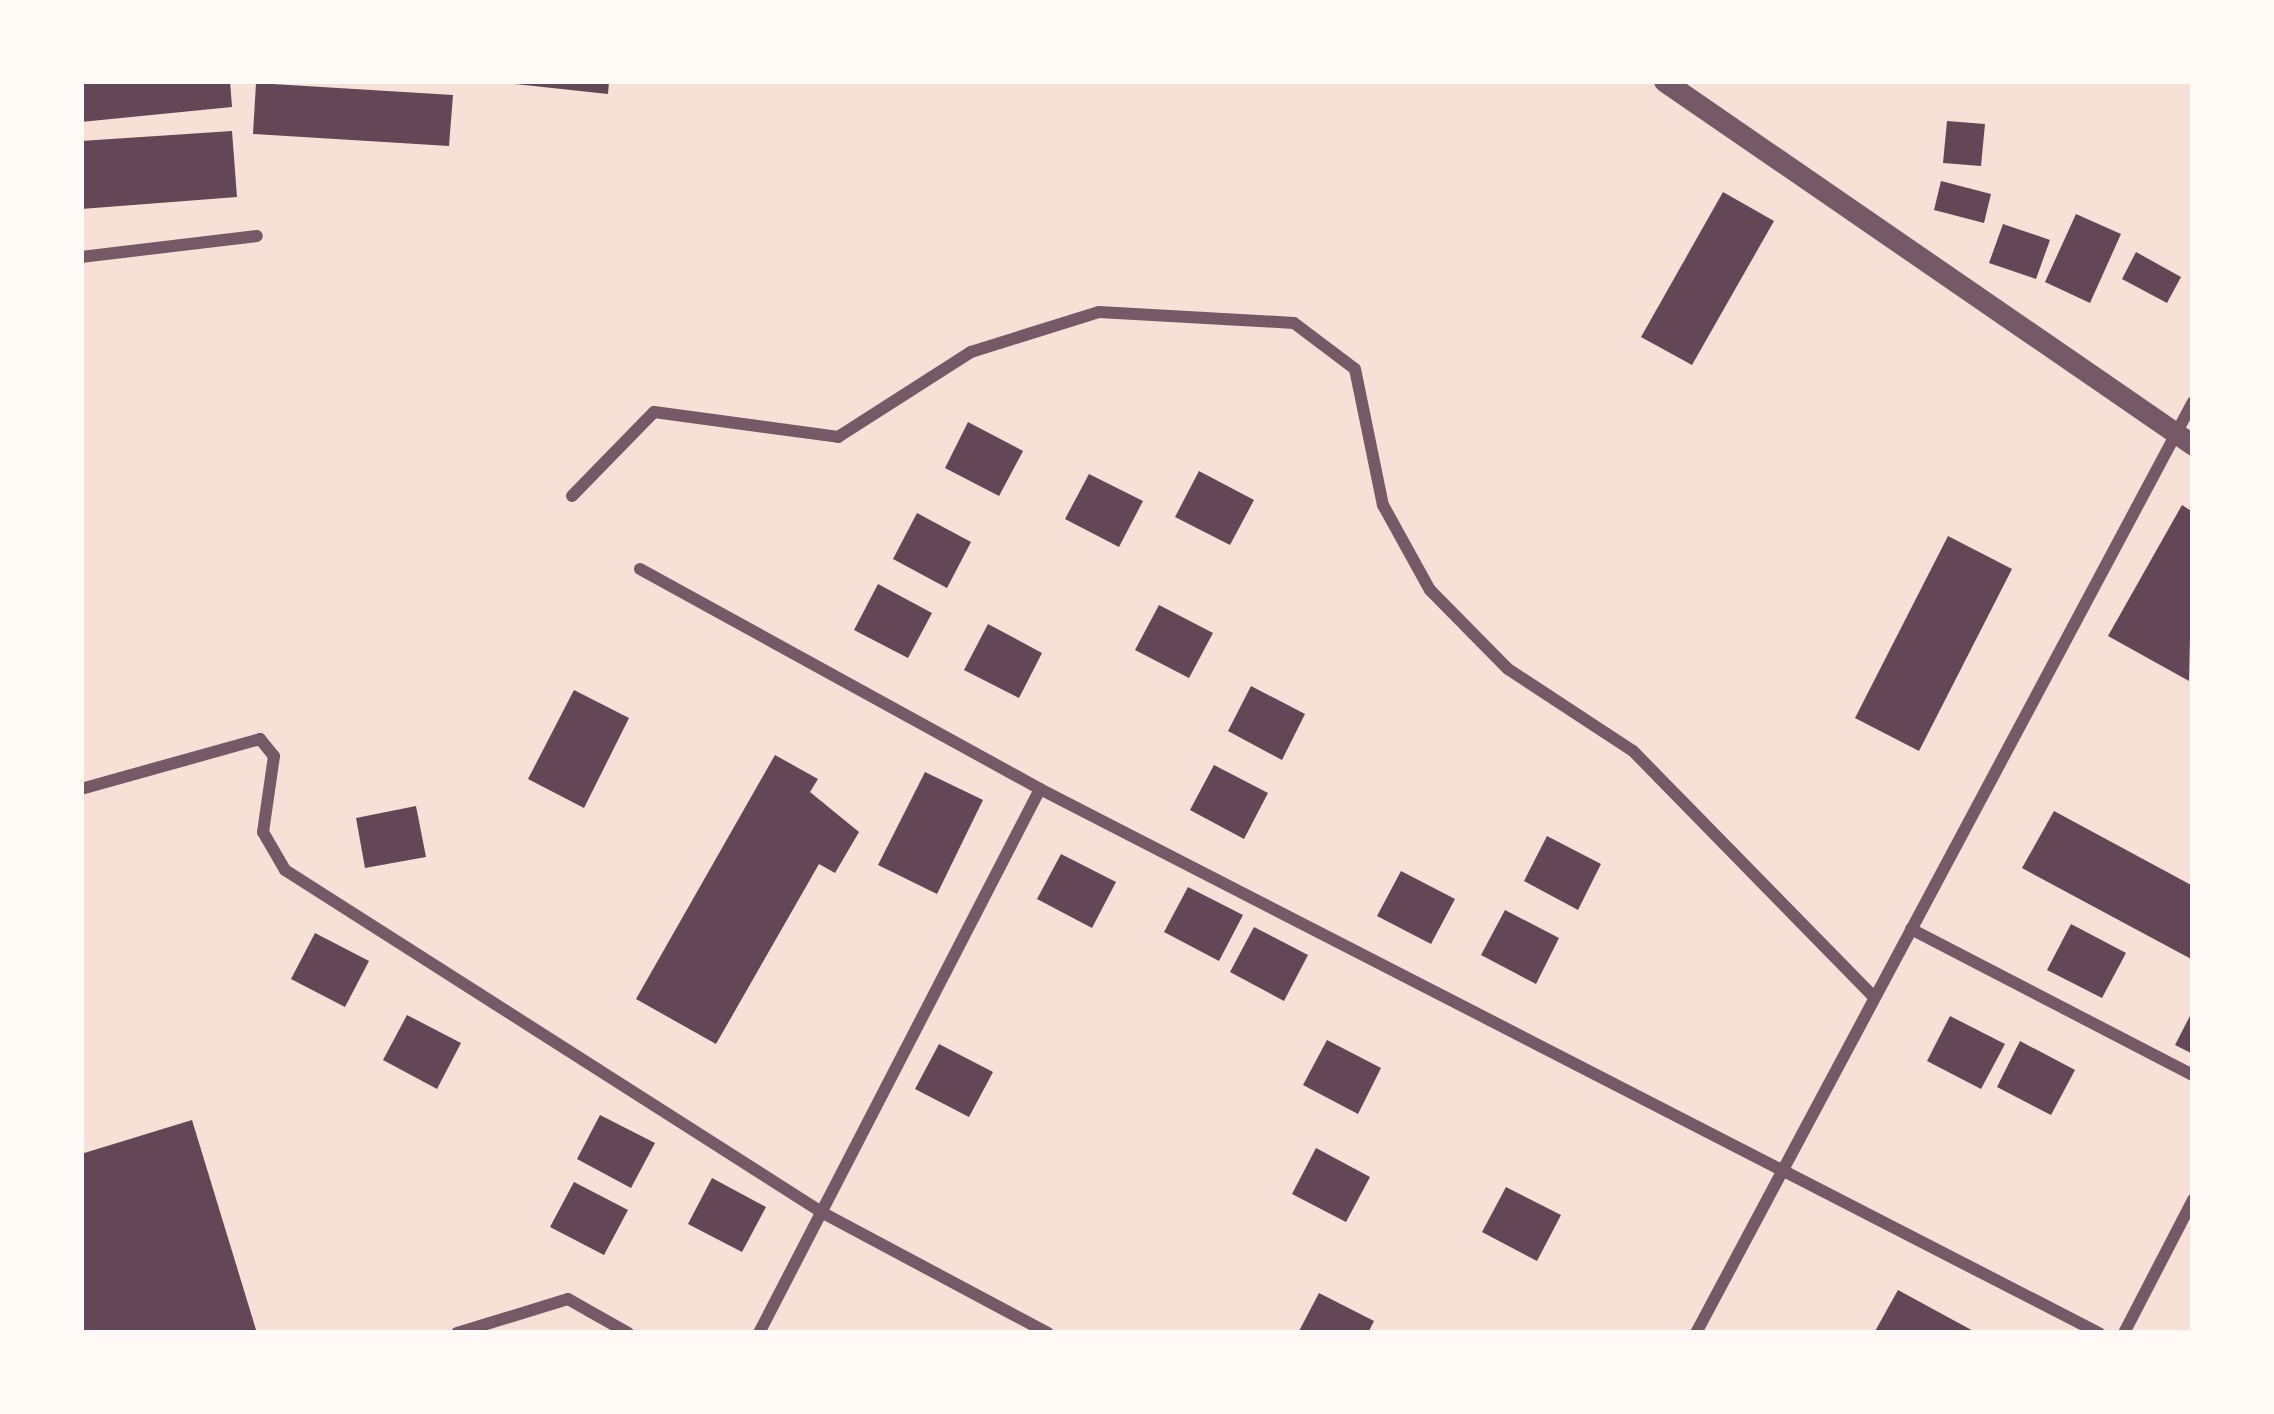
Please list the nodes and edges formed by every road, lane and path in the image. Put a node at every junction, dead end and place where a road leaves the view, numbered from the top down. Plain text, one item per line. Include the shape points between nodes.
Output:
1 (1664, 81) edge
2 (257, 236) dead end
3 (81, 257) edge
4 (2193, 402) edge
5 (2185, 440) edge
6 (572, 496) dead end
7 (640, 569) dead end
8 (81, 789) edge
9 (1040, 789) junction
10 (1911, 928) junction
11 (1874, 997) junction
12 (2193, 1075) edge
13 (1785, 1171) junction
14 (2193, 1200) edge
15 (823, 1213) junction
16 (457, 1333) edge
17 (628, 1333) edge
18 (759, 1333) edge
19 (1048, 1333) edge
20 (1696, 1333) edge
21 (2099, 1333) edge
22 (2124, 1333) edge

1 - 5 street
2 - 3 street
4 - 5 street
5 - 10 street
6 - 11 street via 654,412 838,437 970,352 1099,312 1294,323 1355,369 1383,505 1430,590 1508,668 1633,751
7 - 9 street
8 - 15 street via 260,739 274,757 263,832 285,870
9 - 13 street
9 - 15 street
10 - 11 street
10 - 12 street
11 - 13 street
13 - 20 street
13 - 21 street
14 - 22 street
15 - 18 street
15 - 19 street
16 - 17 street via 568,1299

